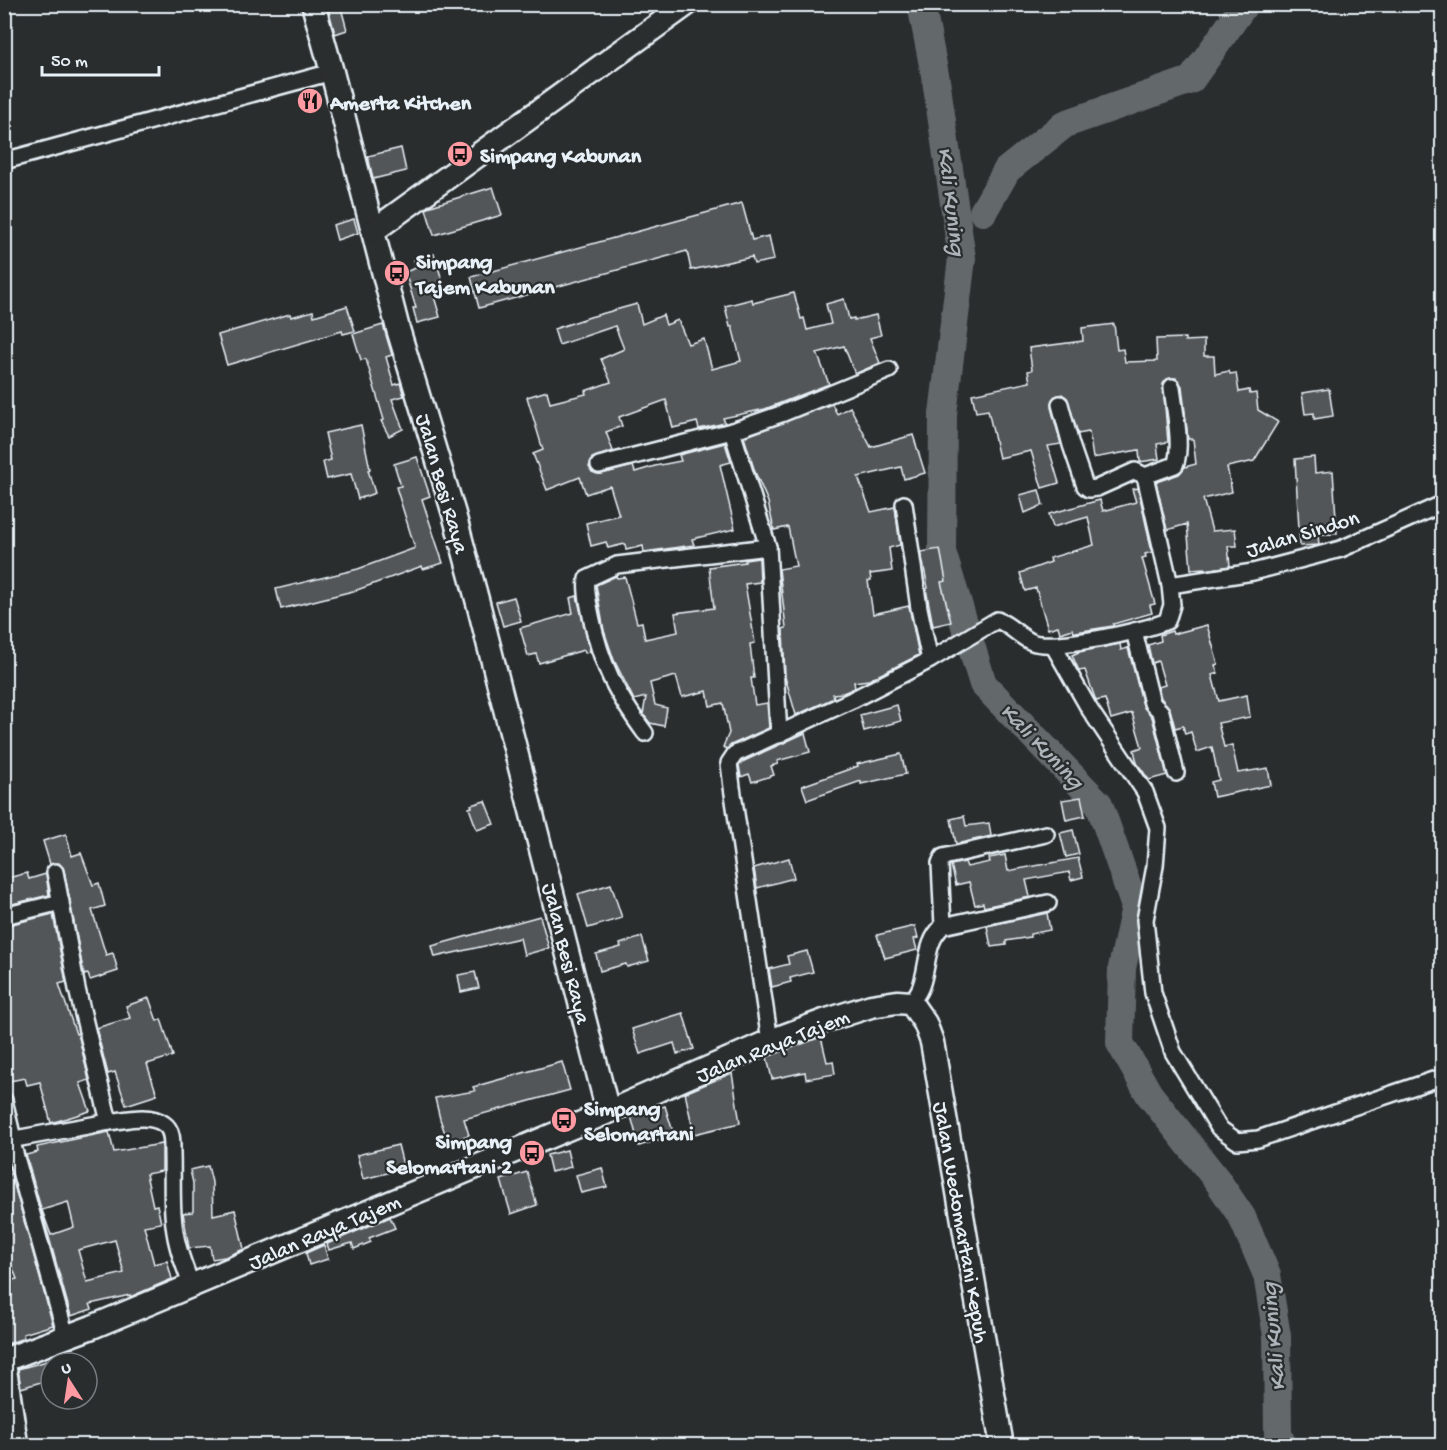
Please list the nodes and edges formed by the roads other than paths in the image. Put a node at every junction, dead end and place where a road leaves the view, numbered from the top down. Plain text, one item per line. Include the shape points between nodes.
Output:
1 (313, 4) edge
2 (687, 4) edge
3 (332, 72) junction
4 (4, 161) edge
5 (373, 231) junction
6 (889, 370) dead end
7 (1172, 387) dead end
8 (1060, 404) dead end
9 (732, 431) junction
10 (599, 465) dead end
11 (1145, 476) junction
12 (904, 504) dead end
13 (1443, 504) edge
14 (768, 547) junction
15 (1170, 585) junction
16 (1134, 631) junction
17 (1053, 645) junction
18 (936, 655) junction
19 (645, 733) dead end
20 (779, 735) junction
21 (1176, 773) dead end
22 (1046, 834) dead end
23 (55, 872) dead end
24 (61, 902) junction
25 (1048, 903) dead end
26 (4, 916) edge
27 (943, 926) junction
28 (911, 1003) junction
29 (770, 1041) junction
30 (1443, 1077) edge
31 (4, 1100) edge
32 (608, 1112) junction
33 (109, 1122) junction
34 (9, 1140) edge
35 (191, 1285) junction
36 (66, 1336) junction
37 (6, 1359) edge
38 (20, 1446) edge
39 (1002, 1446) edge

1 - 3 main road, Jalan Besi Raya
2 - 5 main road
3 - 4 street
3 - 5 main road, Jalan Besi Raya
5 - 32 main road, Jalan Besi Raya via 469,569
6 - 9 street
7 - 11 street via 1178,459 1173,467
8 - 11 street via 1085,486 1097,488 1135,471
9 - 10 street
9 - 14 street
11 - 15 street
12 - 18 street via 919,608
13 - 15 street, Jalan Sindon via 1341,549 1253,572
14 - 19 street via 617,565 587,579 594,631 607,672
14 - 20 street
15 - 16 street via 1172,605 1167,621
16 - 17 street
16 - 21 street via 1152,703 1161,712
17 - 18 street via 1031,642 997,620
17 - 30 street via 1145,792 1158,828 1145,920 1153,993 1173,1052 1219,1128 1237,1141 1258,1139
18 - 20 street
20 - 29 street via 735,754 729,763
22 - 27 street via 942,857
23 - 24 street
24 - 26 street
24 - 33 street
25 - 27 street
27 - 28 street via 930,942 921,988
28 - 29 main road, Jalan Raya Tajem via 871,1006
28 - 39 main road, Jalan Wedomartani Kepuh via 932,1042
29 - 32 main road, Jalan Raya Tajem
31 - 34 street
32 - 35 main road, Jalan Raya Tajem
33 - 34 street
33 - 35 street via 156,1119 170,1131 177,1244
34 - 36 street
35 - 36 main road, Jalan Raya Tajem
36 - 37 main road, Jalan Raya Tajem
37 - 38 street

